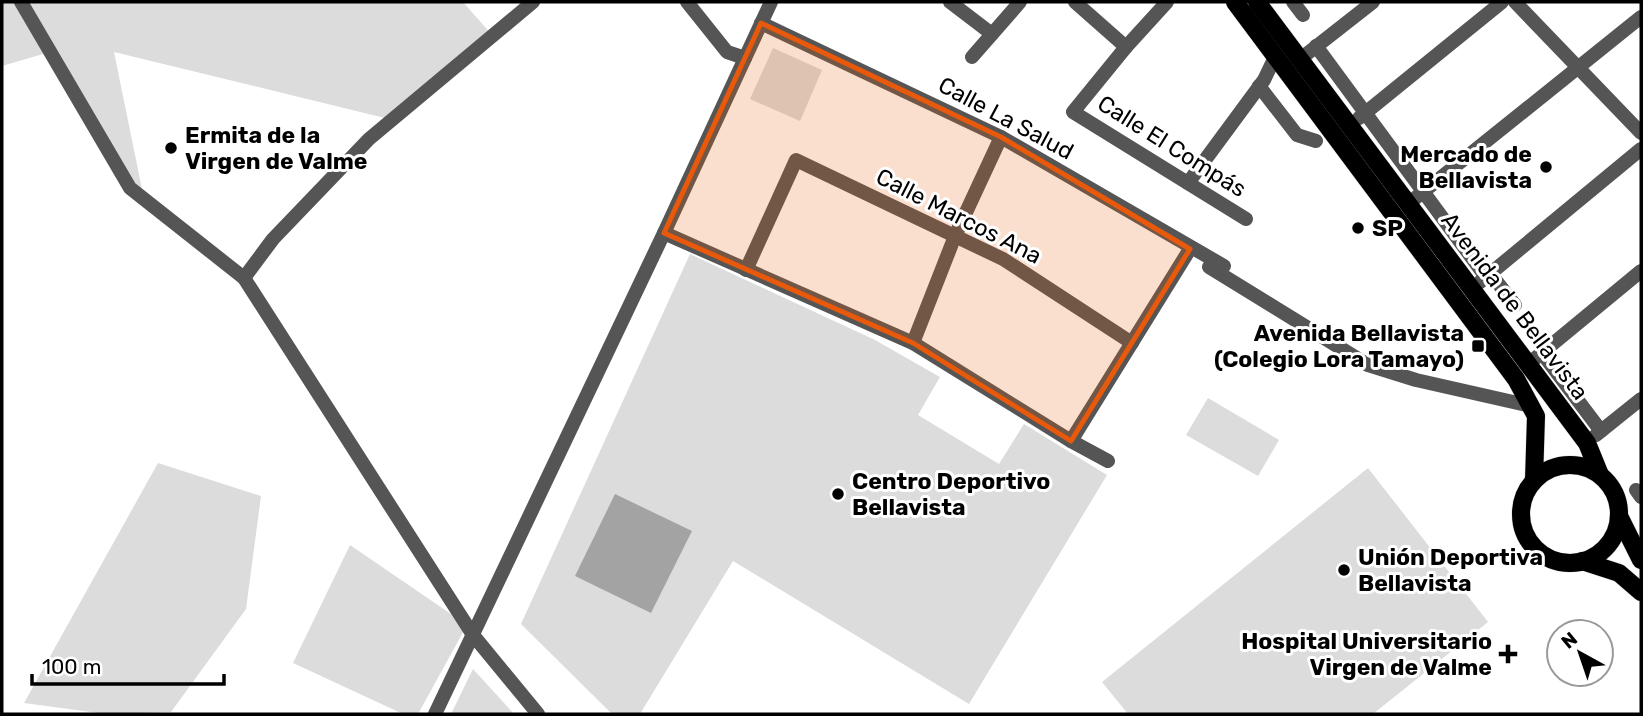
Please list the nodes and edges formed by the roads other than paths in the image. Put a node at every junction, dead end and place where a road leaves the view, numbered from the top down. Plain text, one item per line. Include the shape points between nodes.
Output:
1 (20, 2) edge
2 (533, 2) edge
3 (687, 2) edge
4 (771, 2) edge
5 (950, 2) edge
6 (1020, 2) edge
7 (1075, 2) edge
8 (1167, 2) edge
9 (1235, 2) edge
10 (1257, 2) edge
11 (1293, 2) edge
12 (1373, 2) edge
13 (1502, 2) edge
14 (1515, 2) edge
15 (1303, 15) dead end
16 (1641, 17) edge
17 (761, 23) junction
18 (992, 34) junction
19 (1316, 46) junction
20 (1126, 47) junction
21 (1276, 55) junction
22 (972, 57) dead end
23 (745, 58) junction
24 (1299, 60) junction
25 (1579, 67) junction
26 (1259, 86) junction
27 (1365, 113) junction
28 (1349, 126) junction
29 (1641, 133) edge
30 (1001, 137) junction
31 (1316, 141) dead end
32 (1641, 149) edge
33 (1188, 183) junction
34 (1423, 192) junction
35 (1408, 204) junction
36 (1247, 219) dead end
37 (664, 233) junction
38 (955, 236) junction
39 (1189, 251) junction
40 (1223, 266) dead end
41 (746, 270) junction
42 (1641, 271) edge
43 (244, 278) junction
44 (1483, 279) junction
45 (1515, 305) dead end
46 (913, 343) junction
47 (1132, 343) junction
48 (1542, 353) junction
49 (1527, 365) junction
50 (1641, 399) edge
51 (1531, 406) junction
52 (1601, 431) junction
53 (1071, 441) junction
54 (1587, 443) junction
55 (1108, 461) dead end
56 (1600, 475) junction
57 (1534, 480) junction
58 (1619, 516) junction
59 (1641, 559) edge
60 (1583, 561) junction
61 (1641, 592) edge
62 (473, 635) junction
63 (435, 714) edge
64 (538, 714) edge

1 - 43 street via 130,188
2 - 43 street via 369,139 273,239
3 - 23 street via 727,52
4 - 17 street
5 - 18 street
6 - 18 street
7 - 20 street
8 - 20 street
9 - 21 main road, Avenida de Bellavista
10 - 24 main road, Avenida de Bellavista
11 - 15 street
12 - 19 street
13 - 27 street
14 - 25 street
16 - 25 street
17 - 23 street
17 - 30 street, Calle La Salud
18 - 22 street
19 - 24 street
19 - 27 street, Avenida de Bellavista
20 - 33 street, Calle El Compás via 1073,112
21 - 26 street
21 - 51 main road, Avenida de Bellavista via 1517,379
23 - 37 street
24 - 28 main road, Avenida de Bellavista
25 - 29 street
25 - 34 street
26 - 31 street via 1297,135
26 - 33 street
27 - 28 street
27 - 34 street, Avenida de Bellavista
28 - 35 main road, Avenida de Bellavista
30 - 38 street
30 - 39 street, Calle La Salud
32 - 44 street
33 - 36 street, Calle El Compás
34 - 35 street
34 - 44 street, Avenida de Bellavista
35 - 44 main road, Avenida de Bellavista
37 - 41 street
37 - 62 street
38 - 41 street, Calle Marcos Ana via 796,160
38 - 46 street
38 - 47 street, Calle Marcos Ana via 1003,259
39 - 40 street, Calle La Salud
39 - 47 street
39 - 51 street, Calle La Salud via 1368,365
41 - 46 street
42 - 48 street
43 - 62 street
44 - 45 street
44 - 49 main road, Avenida de Bellavista
46 - 53 street
47 - 53 street
48 - 49 street
48 - 52 street
49 - 54 main road, Avenida de Bellavista
50 - 52 street
51 - 57 main road, Avenida de Bellavista via 1536,416
52 - 54 street
53 - 55 street
54 - 56 main road, Avenida de Bellavista
56 - 57 main road via 1568,465
56 - 58 main road via 1613,492
57 - 60 main road via 1521,509 1526,536 1553,560
58 - 59 main road
58 - 60 main road via 1609,542
60 - 61 main road via 1619,573
62 - 63 street
62 - 64 street

